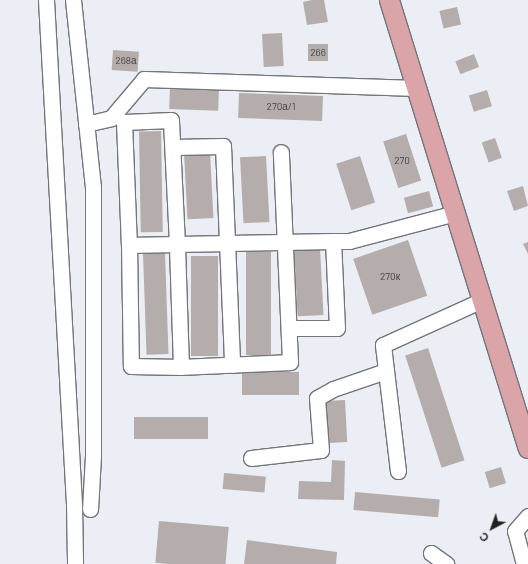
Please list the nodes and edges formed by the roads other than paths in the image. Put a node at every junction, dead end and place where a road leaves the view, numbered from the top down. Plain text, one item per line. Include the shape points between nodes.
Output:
1 (46, 0) edge
2 (73, 0) edge
3 (389, 0) edge
4 (416, 88) junction
5 (86, 124) junction
6 (173, 147) junction
7 (281, 152) dead end
8 (455, 213) junction
9 (333, 241) junction
10 (285, 242) junction
11 (229, 243) junction
12 (177, 244) junction
13 (129, 245) junction
14 (482, 300) junction
15 (289, 328) junction
16 (232, 365) junction
17 (181, 367) junction
18 (386, 371) junction
19 (528, 448) edge
20 (251, 458) dead end
21 (398, 471) dead end
22 (90, 509) dead end
23 (528, 516) edge
24 (431, 553) dead end
25 (75, 564) edge
26 (446, 564) edge
27 (524, 564) edge

1 - 25 lane via 74,496
2 - 5 lane
3 - 4 main road
4 - 5 lane via 144,79 111,118
4 - 8 main road
5 - 22 lane via 93,187 93,456
6 - 11 lane via 223,146
6 - 12 lane
6 - 13 lane via 172,120 124,122
7 - 10 lane
8 - 9 lane via 349,241
8 - 14 main road
9 - 10 lane
9 - 15 lane via 337,328
10 - 11 lane
10 - 15 lane
11 - 12 lane
11 - 16 lane
12 - 13 lane
12 - 17 lane
13 - 17 lane via 131,366
14 - 18 lane via 382,345
14 - 19 main road
15 - 16 lane via 290,362
16 - 17 lane
18 - 20 lane via 333,389 317,398 321,450
18 - 21 lane
23 - 27 lane via 515,531
24 - 26 lane

